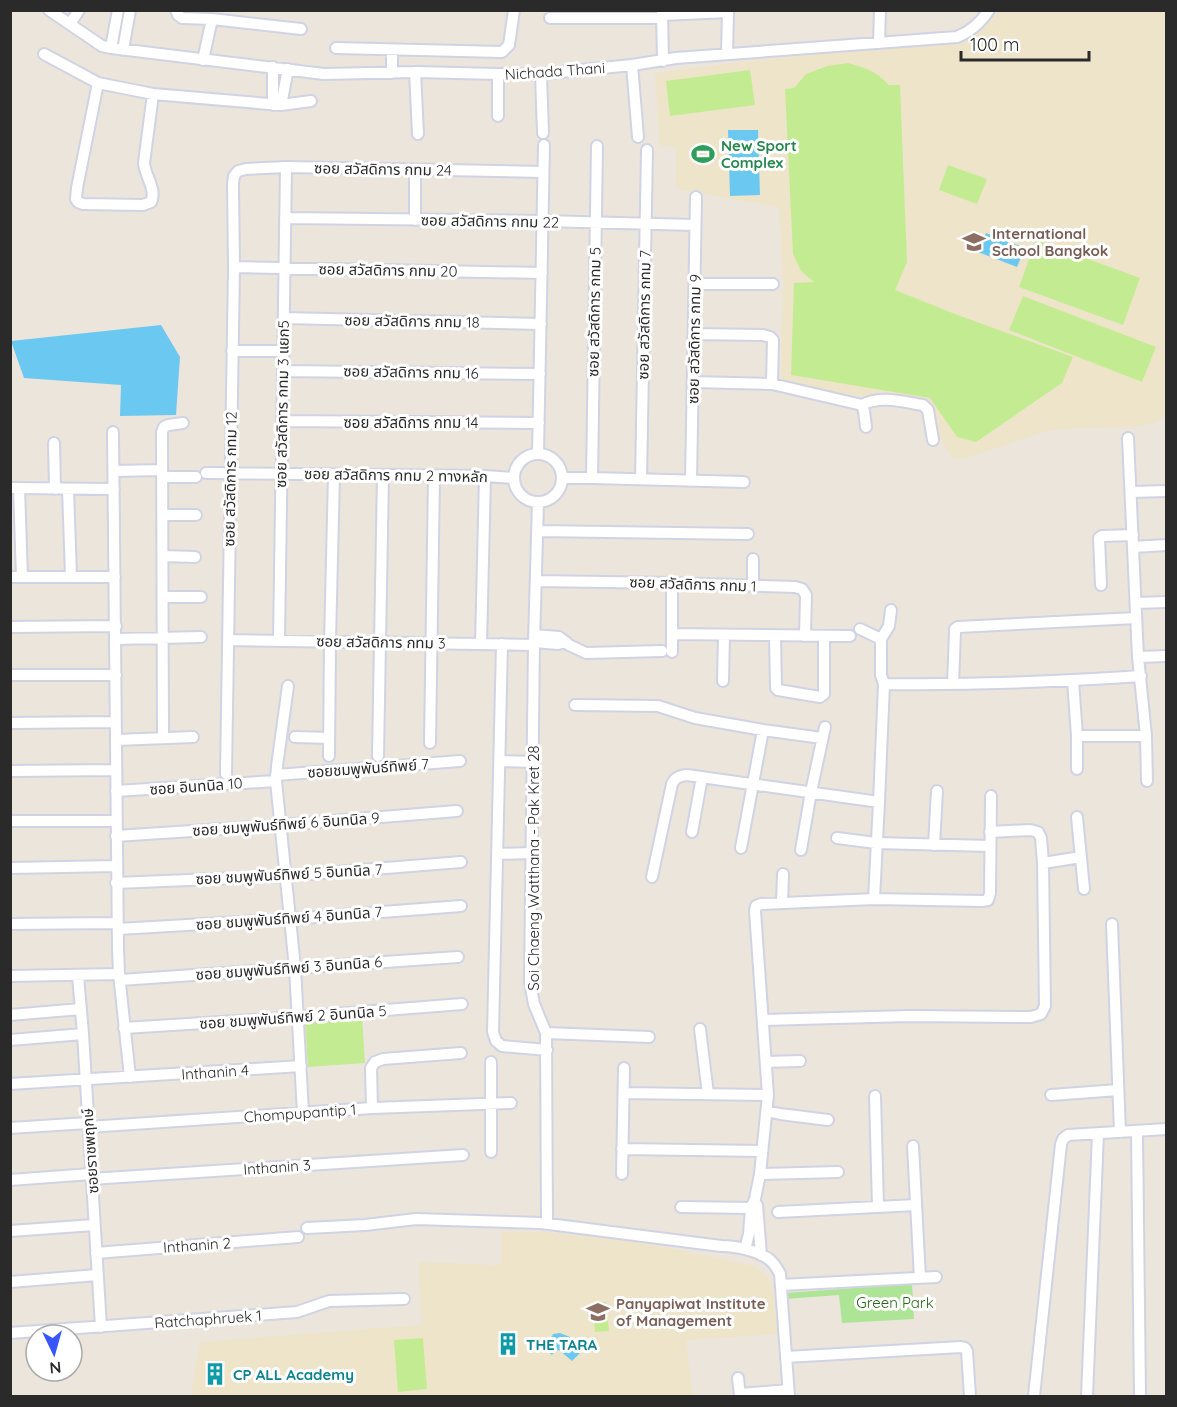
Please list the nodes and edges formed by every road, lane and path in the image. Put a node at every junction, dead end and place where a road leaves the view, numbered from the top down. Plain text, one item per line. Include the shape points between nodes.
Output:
1 (49, 10) edge
2 (79, 10) edge
3 (118, 10) edge
4 (130, 10) edge
5 (176, 10) edge
6 (514, 10) edge
7 (880, 10) edge
8 (989, 10) edge
9 (728, 11) edge
10 (662, 15) edge
11 (550, 18) dead end
12 (212, 19) junction
13 (70, 24) junction
14 (301, 29) dead end
15 (879, 43) junction
16 (111, 48) junction
17 (336, 48) dead end
18 (123, 50) junction
19 (392, 50) junction
20 (44, 54) dead end
21 (727, 54) junction
22 (203, 60) junction
23 (663, 61) junction
24 (632, 65) junction
25 (273, 67) junction
26 (288, 69) junction
27 (415, 72) junction
28 (392, 73) junction
29 (498, 74) junction
30 (541, 74) junction
31 (98, 83) junction
32 (153, 94) junction
33 (311, 101) dead end
34 (277, 105) junction
35 (498, 116) dead end
36 (543, 133) dead end
37 (418, 134) dead end
38 (638, 137) dead end
39 (544, 145) dead end
40 (597, 146) dead end
41 (647, 150) dead end
42 (286, 167) junction
43 (415, 170) junction
44 (543, 172) junction
45 (233, 184) joint
46 (696, 197) dead end
47 (285, 218) junction
48 (415, 220) junction
49 (543, 221) junction
50 (595, 223) junction
51 (646, 224) junction
52 (695, 225) junction
53 (234, 267) junction
54 (285, 268) junction
55 (542, 273) junction
56 (695, 284) junction
57 (773, 284) dead end
58 (284, 318) junction
59 (541, 324) junction
60 (694, 334) junction
61 (232, 351) junction
62 (283, 351) junction
63 (283, 371) junction
64 (540, 374) junction
65 (693, 382) junction
66 (772, 384) junction
67 (862, 405) junction
68 (282, 421) junction
69 (183, 423) dead end
70 (539, 423) junction
71 (866, 427) dead end
72 (113, 432) dead end
73 (1128, 438) dead end
74 (933, 440) dead end
75 (54, 442) dead end
76 (538, 453) junction
77 (114, 471) junction
78 (162, 474) junction
79 (230, 474) junction
80 (281, 474) junction
81 (334, 474) junction
82 (383, 475) junction
83 (434, 476) junction
84 (485, 476) junction
85 (591, 477) junction
86 (513, 478) junction
87 (562, 478) junction
88 (641, 479) junction
89 (692, 481) junction
90 (744, 482) dead end
91 (15, 488) edge
92 (55, 489) junction
93 (68, 489) junction
94 (114, 489) junction
95 (1167, 491) edge
96 (1131, 492) junction
97 (538, 502) junction
98 (163, 515) junction
99 (196, 515) dead end
100 (537, 531) junction
101 (748, 534) dead end
102 (1133, 535) junction
103 (1167, 545) edge
104 (1133, 547) junction
105 (163, 556) junction
106 (195, 557) dead end
107 (753, 559) dead end
108 (71, 576) junction
109 (16, 577) edge
110 (115, 577) junction
111 (536, 581) junction
112 (672, 583) junction
113 (1101, 585) dead end
114 (753, 586) junction
115 (163, 597) junction
116 (201, 597) dead end
117 (1167, 602) edge
118 (1136, 603) junction
119 (891, 610) dead end
120 (1136, 618) junction
121 (116, 626) junction
122 (10, 627) edge
123 (860, 629) dead end
124 (672, 634) junction
125 (724, 635) junction
126 (775, 636) junction
127 (805, 636) junction
128 (824, 636) junction
129 (850, 636) dead end
130 (201, 637) dead end
131 (163, 638) junction
132 (116, 639) junction
133 (881, 639) junction
134 (228, 640) junction
135 (279, 640) junction
136 (330, 641) junction
137 (534, 641) junction
138 (381, 642) junction
139 (431, 643) junction
140 (481, 644) junction
141 (502, 644) junction
142 (1167, 656) edge
143 (1138, 657) junction
144 (10, 675) edge
145 (116, 675) junction
146 (1141, 676) junction
147 (723, 681) dead end
148 (1073, 681) junction
149 (884, 684) junction
150 (953, 684) junction
151 (288, 686) dead end
152 (575, 705) dead end
153 (116, 722) junction
154 (10, 723) edge
155 (763, 730) junction
156 (1077, 736) junction
157 (1146, 736) junction
158 (193, 737) dead end
159 (295, 737) dead end
160 (163, 738) junction
161 (329, 738) junction
162 (116, 740) junction
163 (430, 743) dead end
164 (329, 756) dead end
165 (378, 756) dead end
166 (460, 761) dead end
167 (500, 761) junction
168 (533, 762) junction
169 (1077, 769) dead end
170 (116, 770) junction
171 (10, 771) edge
172 (226, 774) dead end
173 (702, 777) junction
174 (276, 778) junction
175 (1147, 781) dead end
176 (753, 784) junction
177 (116, 791) junction
178 (937, 791) dead end
179 (811, 792) junction
180 (992, 796) dead end
181 (879, 802) junction
182 (457, 811) dead end
183 (1077, 818) dead end
184 (10, 821) edge
185 (116, 821) junction
186 (281, 825) junction
187 (692, 832) dead end
188 (990, 832) junction
189 (116, 836) junction
190 (837, 838) dead end
191 (876, 843) junction
192 (934, 845) junction
193 (990, 846) junction
194 (741, 848) dead end
195 (801, 850) dead end
196 (531, 853) junction
197 (497, 854) junction
198 (1081, 857) junction
199 (461, 862) dead end
200 (1043, 863) junction
201 (116, 866) junction
202 (10, 868) edge
203 (783, 874) dead end
204 (286, 876) junction
205 (652, 877) dead end
206 (117, 883) junction
207 (1084, 890) dead end
208 (874, 899) junction
209 (782, 903) junction
210 (460, 906) dead end
211 (290, 919) junction
212 (10, 924) edge
213 (1112, 924) dead end
214 (118, 926) junction
215 (458, 957) dead end
216 (295, 968) junction
217 (78, 975) junction
218 (10, 976) edge
219 (119, 977) junction
220 (462, 1004) dead end
221 (81, 1009) junction
222 (10, 1015) edge
223 (298, 1017) junction
224 (763, 1020) junction
225 (124, 1028) junction
226 (700, 1029) dead end
227 (546, 1032) junction
228 (83, 1034) junction
229 (650, 1037) dead end
230 (10, 1040) edge
231 (547, 1050) junction
232 (461, 1053) dead end
233 (800, 1061) dead end
234 (491, 1062) dead end
235 (766, 1062) junction
236 (301, 1066) junction
237 (624, 1068) dead end
238 (130, 1077) junction
239 (85, 1079) junction
240 (10, 1084) edge
241 (1118, 1090) junction
242 (624, 1093) junction
243 (708, 1094) junction
244 (768, 1095) junction
245 (1051, 1095) dead end
246 (876, 1096) dead end
247 (491, 1103) junction
248 (511, 1103) dead end
249 (372, 1108) junction
250 (767, 1111) junction
251 (303, 1113) junction
252 (828, 1120) dead end
253 (88, 1125) junction
254 (10, 1128) edge
255 (1167, 1129) edge
256 (1137, 1131) junction
257 (1120, 1132) junction
258 (1098, 1134) junction
259 (914, 1146) dead end
260 (622, 1149) junction
261 (491, 1152) dead end
262 (762, 1152) junction
263 (463, 1155) dead end
264 (838, 1172) dead end
265 (760, 1173) junction
266 (622, 1174) dead end
267 (91, 1177) junction
268 (10, 1180) edge
269 (753, 1204) junction
270 (916, 1205) junction
271 (878, 1206) junction
272 (681, 1207) dead end
273 (778, 1212) dead end
274 (547, 1223) junction
275 (94, 1225) junction
276 (307, 1228) dead end
277 (10, 1231) edge
278 (298, 1237) dead end
279 (745, 1249) junction
280 (96, 1253) junction
281 (761, 1255) junction
282 (98, 1275) junction
283 (936, 1277) dead end
284 (920, 1278) junction
285 (10, 1281) edge
286 (781, 1285) junction
287 (404, 1299) dead end
288 (101, 1326) junction
289 (10, 1333) edge
290 (786, 1357) junction
291 (738, 1378) dead end
292 (788, 1393) edge
293 (740, 1395) edge
294 (970, 1396) edge
295 (1034, 1396) edge
296 (1087, 1396) edge
297 (1140, 1396) edge

1 - 13 street, Nichada Thani
2 - 13 street
3 - 16 street
4 - 18 street
5 - 12 street via 183,18
6 - 19 street via 510,45 502,52
7 - 15 street
8 - 15 street, Nichada Thani via 957,37
9 - 10 street
9 - 21 street
10 - 11 street
10 - 23 street
12 - 14 street
12 - 22 street
13 - 16 street, Nichada Thani
15 - 21 street, Nichada Thani
16 - 18 street, Nichada Thani
17 - 19 street
18 - 22 street, Nichada Thani
19 - 28 street
20 - 31 street
21 - 23 street, Nichada Thani
22 - 25 street, Nichada Thani
23 - 24 street, Nichada Thani
24 - 30 street, Nichada Thani
24 - 38 street
25 - 26 street, Nichada Thani
25 - 34 street
26 - 28 street, Nichada Thani via 324,74
26 - 34 street
27 - 28 street, Nichada Thani
27 - 29 street, Nichada Thani
27 - 37 street
29 - 30 street, Nichada Thani
29 - 35 street
30 - 36 street
31 - 32 street
31 - 32 street via 77,188 76,199 83,204 151,202 144,163
32 - 34 street
33 - 34 street
39 - 44 street
40 - 50 street, ซอย สวัสดิการ กทม 5
41 - 51 street, ซอย สวัสดิการ กทม 7
42 - 43 street, ซอย สวัสดิการ กทม 24
42 - 45 street, ซอย สวัสดิการ กทม 24 via 238,171
42 - 47 street, ซอย สวัสดิการ กทม 3 แยก5
43 - 44 street, ซอย สวัสดิการ กทม 24
43 - 48 street
44 - 49 street
45 - 53 street, ซอย สวัสดิการ กทม 12
46 - 52 street, ซอย สวัสดิการ กทม 9
47 - 48 street, ซอย สวัสดิการ กทม 22
47 - 54 street, ซอย สวัสดิการ กทม 3 แยก5
48 - 49 street, ซอย สวัสดิการ กทม 22
49 - 50 street, ซอย สวัสดิการ กทม 22
49 - 55 street
50 - 51 street, ซอย สวัสดิการ กทม 22
50 - 85 street, ซอย สวัสดิการ กทม 5
51 - 52 street, ซอย สวัสดิการ กทม 22
51 - 88 street, ซอย สวัสดิการ กทม 7
52 - 56 street, ซอย สวัสดิการ กทม 9
53 - 54 street, ซอย สวัสดิการ กทม 20
53 - 61 street, ซอย สวัสดิการ กทม 12
54 - 55 street, ซอย สวัสดิการ กทม 20
54 - 58 street, ซอย สวัสดิการ กทม 3 แยก5
55 - 59 street
56 - 57 street
56 - 60 street, ซอย สวัสดิการ กทม 9
58 - 59 street, ซอย สวัสดิการ กทม 18
58 - 62 street, ซอย สวัสดิการ กทม 3 แยก5
59 - 64 street
60 - 65 street, ซอย สวัสดิการ กทม 9
60 - 66 street via 770,337
61 - 62 street
61 - 79 street, ซอย สวัสดิการ กทม 12
62 - 63 street, ซอย สวัสดิการ กทม 3 แยก5
63 - 64 street, ซอย สวัสดิการ กทม 16
63 - 68 street, ซอย สวัสดิการ กทม 3 แยก5
64 - 70 street
65 - 66 street
65 - 89 street, ซอย สวัสดิการ กทม 9
66 - 67 street
67 - 71 street
67 - 74 street via 881,400 923,405 928,410
68 - 70 street, ซอย สวัสดิการ กทม 14
68 - 80 street, ซอย สวัสดิการ กทม 3 แยก5
69 - 78 street via 164,427
70 - 76 street
72 - 77 street
73 - 96 street
75 - 92 street
76 - 86 street via 521,460
76 - 87 street via 555,461
77 - 78 street, ซอย สวัสดิการ กทม 2 ทางหลัก
77 - 94 street
78 - 79 street, ซอย สวัสดิการ กทม 2 ทางหลัก
78 - 98 street
79 - 80 street, ซอย สวัสดิการ กทม 2 ทางหลัก
79 - 134 street, ซอย สวัสดิการ กทม 12
80 - 81 street, ซอย สวัสดิการ กทม 2 ทางหลัก
80 - 135 street, ซอย สวัสดิการ กทม 3 แยก5
81 - 82 street, ซอย สวัสดิการ กทม 2 ทางหลัก
81 - 136 street
82 - 83 street, ซอย สวัสดิการ กทม 2 ทางหลัก
82 - 138 street
83 - 84 street, ซอย สวัสดิการ กทม 2 ทางหลัก
83 - 139 street
84 - 86 street, ซอย สวัสดิการ กทม 2 ทางหลัก
84 - 140 street
85 - 87 street
85 - 88 street
86 - 97 street via 520,495
87 - 97 street via 555,495
88 - 89 street
89 - 90 street
91 - 92 street
91 - 109 street
92 - 93 street
93 - 94 street
93 - 108 street
94 - 110 street
95 - 96 street
96 - 102 street
97 - 100 street, Soi Chaeng Watthana - Pak Kret 28
98 - 99 street
98 - 105 street
100 - 101 street
100 - 111 street, Soi Chaeng Watthana - Pak Kret 28
102 - 104 street
102 - 113 street via 1099,538
103 - 104 street
104 - 118 street
105 - 106 street
105 - 115 street
107 - 114 street
108 - 109 street
108 - 110 street
110 - 121 street
111 - 112 street, ซอย สวัสดิการ กทม 1
111 - 137 street, Soi Chaeng Watthana - Pak Kret 28
112 - 114 street, ซอย สวัสดิการ กทม 1
112 - 124 street
114 - 127 street, ซอย สวัสดิการ กทม 1 via 802,589 806,595
115 - 116 street
115 - 131 street
117 - 118 street
118 - 120 street
119 - 133 street via 889,626
120 - 143 street
120 - 150 street via 958,627
121 - 122 street
121 - 132 street
123 - 133 street
124 - 125 street
124 - 137 street, ซอย สวัสดิการ กทม 3 via 667,652 586,653 559,637
125 - 126 street
125 - 147 street
126 - 127 street
126 - 128 street via 776,688 820,697 824,694
127 - 128 street
128 - 129 street
130 - 131 street
131 - 132 street
131 - 160 street
132 - 145 street
133 - 149 street
134 - 135 street, ซอย สวัสดิการ กทม 3
134 - 172 street, ซอย สวัสดิการ กทม 12
135 - 136 street, ซอย สวัสดิการ กทม 3
136 - 138 street, ซอย สวัสดิการ กทม 3
136 - 161 street
137 - 141 street, ซอย สวัสดิการ กทม 3
137 - 168 street, Soi Chaeng Watthana - Pak Kret 28
138 - 139 street, ซอย สวัสดิการ กทม 3
138 - 165 street
139 - 140 street, ซอย สวัสดิการ กทม 3
139 - 163 street
140 - 141 street, ซอย สวัสดิการ กทม 3
141 - 167 street
142 - 143 street
143 - 146 street
144 - 145 street
145 - 153 street
146 - 148 street
146 - 157 street
148 - 150 street
148 - 156 street
149 - 150 street
149 - 181 street
151 - 174 street
152 - 155 street via 658,706 688,717
153 - 154 street
153 - 162 street
155 - 176 street
155 - 179 street via 823,732
156 - 157 street
156 - 169 street
157 - 175 street
158 - 160 street
159 - 161 street
160 - 162 street
161 - 164 street
162 - 170 street
166 - 174 street, ซอยชมพูพันธ์ทิพย์ 7
167 - 168 street
167 - 197 street
168 - 196 street, Soi Chaeng Watthana - Pak Kret 28
170 - 171 street
170 - 177 street
173 - 176 street
173 - 187 street
173 - 205 street via 687,775 674,780
174 - 177 street, ซอย อินทนิล 10
174 - 186 street
176 - 179 street
176 - 194 street
177 - 185 street
178 - 192 street
179 - 181 street
179 - 195 street
180 - 188 street
181 - 191 street
182 - 186 street, ซอย ชมพูพันธ์ทิพย์ 6 อินทนิล 9
183 - 198 street
184 - 185 street
185 - 189 street
186 - 189 street, ซอย ชมพูพันธ์ทิพย์ 6 อินทนิล 9
186 - 204 street
188 - 193 street
188 - 200 street via 1038,832
189 - 201 street
190 - 191 street
191 - 192 street
191 - 208 street
192 - 193 street
193 - 208 street via 988,900
196 - 197 street
196 - 227 street, Soi Chaeng Watthana - Pak Kret 28 via 530,982
197 - 231 street via 493,1032 502,1046
198 - 200 street
198 - 207 street
199 - 204 street, ซอย ชมพูพันธ์ทิพย์ 5 อินทนิล 7
200 - 224 street via 1045,1006 1041,1014
201 - 202 street
201 - 206 street
203 - 209 street
204 - 206 street, ซอย ชมพูพันธ์ทิพย์ 5 อินทนิล 7
204 - 211 street
206 - 214 street
208 - 209 street
209 - 224 street via 760,904 755,911
210 - 211 street, ซอย ชมพูพันธ์ทิพย์ 4 อินทนิล 7
211 - 214 street, ซอย ชมพูพันธ์ทิพย์ 4 อินทนิล 7
211 - 216 street
212 - 214 street, ซอย ชมพูพันธ์ทิพย์ 4 อินทนิล 7
213 - 241 street
214 - 219 street
215 - 216 street, ซอย ชมพูพันธ์ทิพย์ 3 อินทนิล 6
216 - 219 street, ซอย ชมพูพันธ์ทิพย์ 3 อินทนิล 6
216 - 223 street
217 - 218 street, ซอย ชมพูพันธ์ทิพย์ 3 อินทนิล 6
217 - 219 street, ซอย ชมพูพันธ์ทิพย์ 3 อินทนิล 6
217 - 221 street, ซอยราชพฤกษ์
219 - 225 street
220 - 223 street, ซอย ชมพูพันธ์ทิพย์ 2 อินทนิล 5
221 - 222 street
221 - 228 street, ซอยราชพฤกษ์
223 - 225 street, ซอย ชมพูพันธ์ทิพย์ 2 อินทนิล 5
223 - 236 street
224 - 235 street
225 - 238 street
226 - 243 street
227 - 229 street
227 - 231 street, Soi Chaeng Watthana - Pak Kret 28
228 - 230 street
228 - 239 street, ซอยราชพฤกษ์
231 - 274 street, Soi Chaeng Watthana - Pak Kret 28
232 - 249 street via 375,1062 371,1068
233 - 235 street
234 - 247 street
235 - 244 street
236 - 238 street, Inthanin 4
236 - 251 street
237 - 242 street
238 - 239 street, Inthanin 4
239 - 240 street, Inthanin 4
239 - 253 street, ซอยราชพฤกษ์
241 - 245 street
241 - 257 street
242 - 243 street
242 - 260 street
243 - 244 street
244 - 250 street
246 - 271 street
247 - 248 street, Chompupantip 1
247 - 249 street, Chompupantip 1
247 - 261 street
249 - 251 street, Chompupantip 1
250 - 252 street
250 - 262 street
251 - 253 street, Chompupantip 1
253 - 254 street, Chompupantip 1
253 - 267 street, ซอยราชพฤกษ์
255 - 256 street
256 - 257 street
256 - 297 street
257 - 258 street
258 - 295 street via 1068,1135 1060,1144
258 - 296 street
259 - 270 street
260 - 262 street
260 - 266 street
262 - 265 street
263 - 267 street, Inthanin 3
264 - 265 street
265 - 269 street
267 - 268 street, Inthanin 3
267 - 275 street, ซอยราชพฤกษ์
269 - 272 street
269 - 279 street
269 - 281 street via 757,1204
270 - 271 street
270 - 284 street
271 - 273 street
274 - 276 street via 416,1219
274 - 279 street
275 - 277 street
275 - 280 street, ซอยราชพฤกษ์
278 - 280 street, Inthanin 2
279 - 281 street
280 - 282 street, ซอยราชพฤกษ์
281 - 286 street via 773,1263
282 - 285 street
282 - 288 street, ซอยราชพฤกษ์
283 - 284 street
284 - 286 street
286 - 290 street
287 - 288 street, Ratchaphruek 1 via 329,1301 297,1312
288 - 289 street, Ratchaphruek 1
290 - 292 street
290 - 294 street via 961,1347 967,1351
291 - 293 street
292 - 293 street

